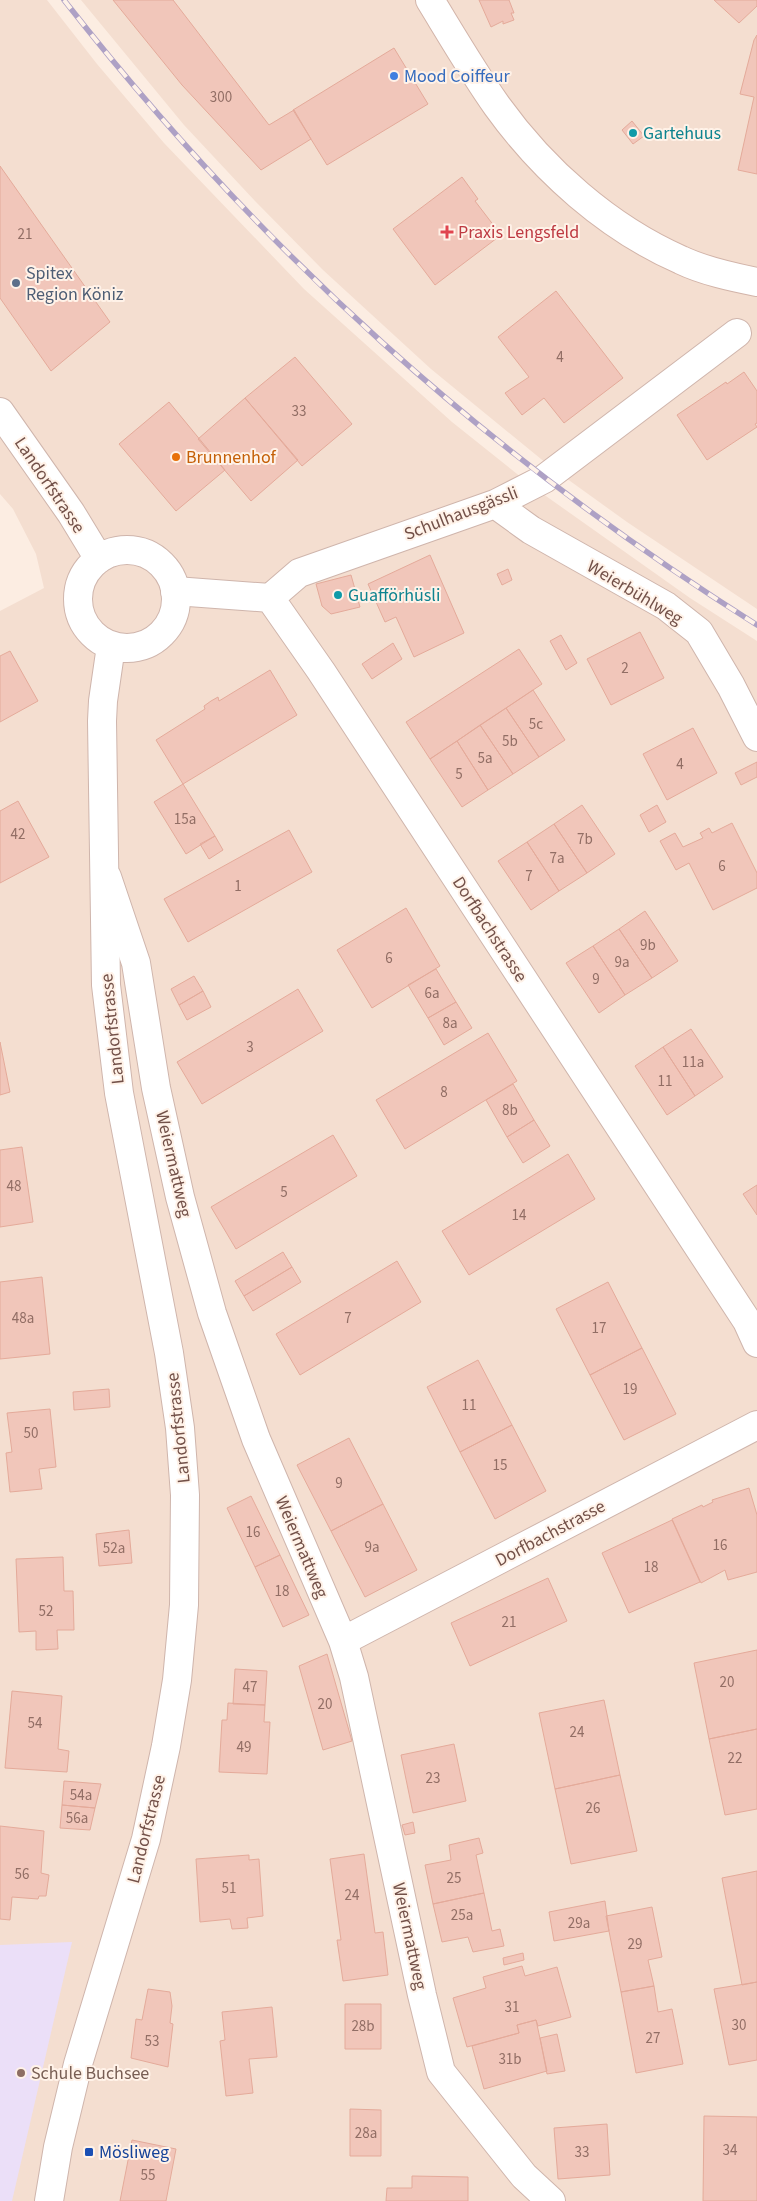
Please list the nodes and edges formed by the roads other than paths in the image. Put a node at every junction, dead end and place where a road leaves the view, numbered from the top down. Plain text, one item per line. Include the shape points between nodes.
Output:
1 (430, 0) edge
2 (757, 282) edge
3 (737, 333) dead end
4 (0, 412) edge
5 (495, 504) junction
6 (99, 559) junction
7 (175, 591) junction
8 (270, 598) junction
9 (111, 646) junction
10 (757, 737) edge
11 (103, 864) junction
12 (757, 1343) edge
13 (757, 1425) edge
14 (343, 1641) junction
15 (49, 2201) edge
16 (551, 2201) edge

1 - 2 street via 498,107 561,179 642,241 682,261
3 - 5 street, Schulhausgässli via 564,465
4 - 6 street, Landorfstrasse
5 - 8 street, Schulhausgässli via 299,573
5 - 10 street, Weierbühlweg via 531,530 666,606 699,632
6 - 7 street via 114,552 130,550 146,554 160,563 170,576
6 - 9 street via 80,583 80,614 87,628
7 - 8 street
7 - 9 street via 176,606 164,632 139,647
8 - 12 street, Dorfbachstrasse via 747,1321
9 - 11 street, Landorfstrasse via 102,701
11 - 14 street, Weiermattweg via 136,963 156,1088 180,1198 212,1313 256,1439
11 - 15 street, Landorfstrasse via 106,985 119,1093 169,1353 180,1428 185,1494 184,1605 172,1708 148,1829 78,2064
13 - 14 street, Dorfbachstrasse
14 - 16 street, Weiermattweg via 354,1677 441,2072 524,2176

